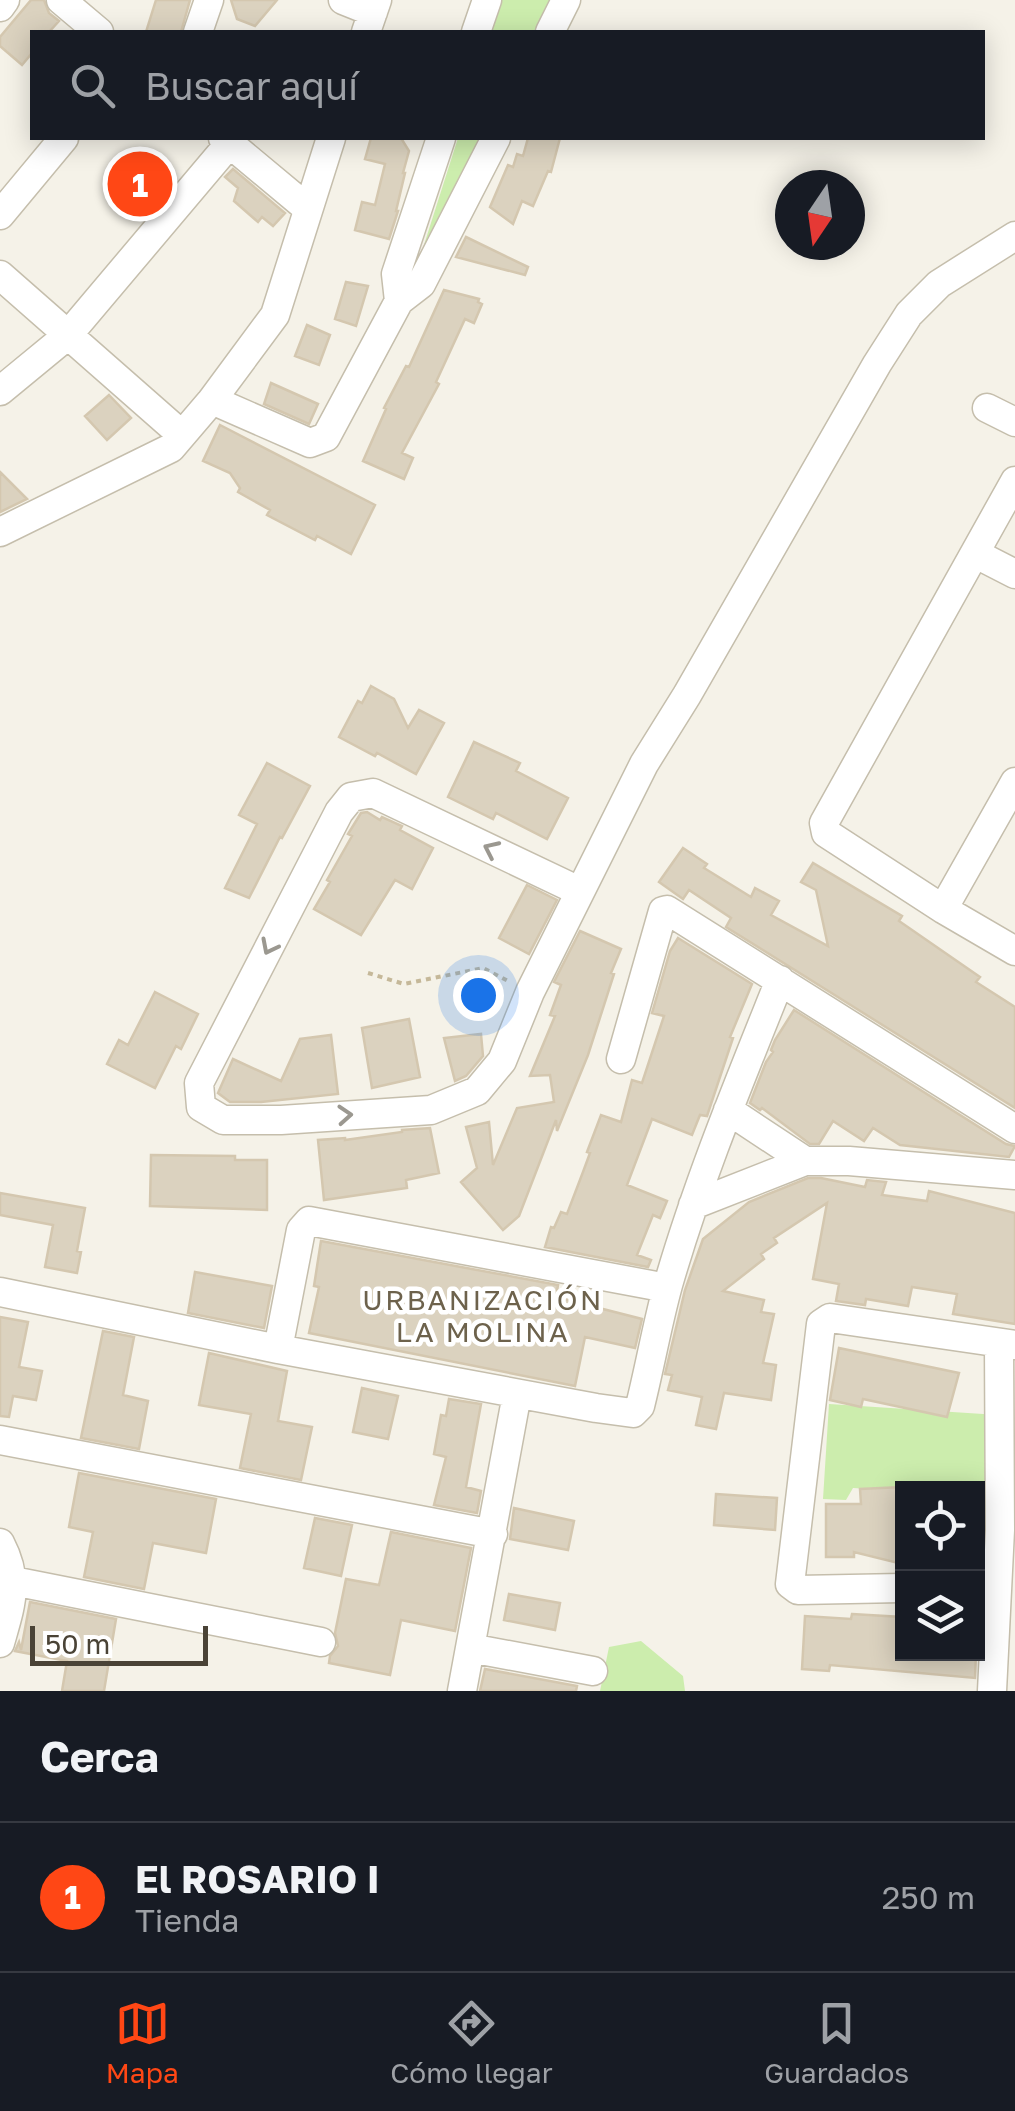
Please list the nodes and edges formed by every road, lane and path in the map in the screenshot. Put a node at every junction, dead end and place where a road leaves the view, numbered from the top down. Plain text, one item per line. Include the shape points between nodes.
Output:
1 (5, 0) edge
2 (61, 0) edge
3 (208, 0) edge
4 (343, 0) edge
5 (487, 0) edge
6 (566, 0) edge
7 (0, 7) edge
8 (372, 15) edge
9 (97, 30) edge
10 (199, 30) edge
11 (477, 30) edge
12 (551, 30) edge
13 (62, 140) edge
14 (227, 140) edge
15 (330, 140) edge
16 (440, 140) edge
17 (495, 140) edge
18 (307, 208) junction
19 (0, 215) edge
20 (1015, 236) edge
21 (0, 275) edge
22 (399, 301) junction
23 (68, 335) junction
24 (0, 391) edge
25 (212, 400) junction
26 (987, 408) dead end
27 (1015, 422) edge
28 (182, 435) junction
29 (1015, 481) edge
30 (0, 532) edge
31 (976, 554) junction
32 (1015, 574) edge
33 (1015, 782) edge
34 (580, 891) junction
35 (943, 909) junction
36 (1015, 951) edge
37 (368, 973) dead end
38 (780, 980) junction
39 (530, 992) junction
40 (622, 1059) dead end
41 (728, 1110) junction
42 (1015, 1129) edge
43 (805, 1161) junction
44 (1015, 1174) edge
45 (694, 1205) junction
46 (668, 1288) junction
47 (0, 1292) edge
48 (1007, 1345) edge
49 (278, 1349) junction
50 (518, 1394) junction
51 (0, 1440) edge
52 (1007, 1531) edge
53 (493, 1534) junction
54 (0, 1544) edge
55 (13, 1581) junction
56 (987, 1586) edge
57 (895, 1588) edge
58 (0, 1642) edge
59 (320, 1642) dead end
60 (470, 1648) junction
61 (592, 1671) dead end
62 (462, 1691) edge
63 (992, 1691) edge

1 - 7 street
2 - 9 street
3 - 10 street
4 - 8 street
5 - 11 street
6 - 12 street
13 - 19 street
14 - 18 street
14 - 23 street
15 - 18 street
16 - 22 street via 396,274
17 - 22 street via 421,284
18 - 25 street via 275,315
20 - 34 street via 939,284 908,314 644,764
21 - 23 street
22 - 25 street via 326,437 317,442
23 - 24 street
23 - 28 street
25 - 28 street
26 - 27 street
28 - 30 street via 171,448
29 - 31 street
31 - 32 street
31 - 35 street via 824,823 826,833
33 - 35 street
34 - 39 street
34 -> 39 street via 373,793 351,797 199,1084 201,1108 223,1120 430,1110 477,1092 502,1061
35 - 36 street
37 - 39 path via 404,984 483,968
38 - 40 street via 664,910
38 - 41 street
38 - 42 street
41 - 43 street
41 - 45 street
43 - 44 street
43 - 45 street
45 - 46 street
46 - 49 street via 309,1221 300,1230
46 - 50 street via 637,1411
47 - 49 street
48 - 52 street
48 - 57 street via 830,1318 821,1324 790,1584 798,1590
49 - 50 street
50 - 53 street
51 - 53 street
52 - 56 street
53 - 60 street
54 - 55 street
55 - 58 street
55 - 59 street
56 - 63 street
60 - 61 street
60 - 62 street

